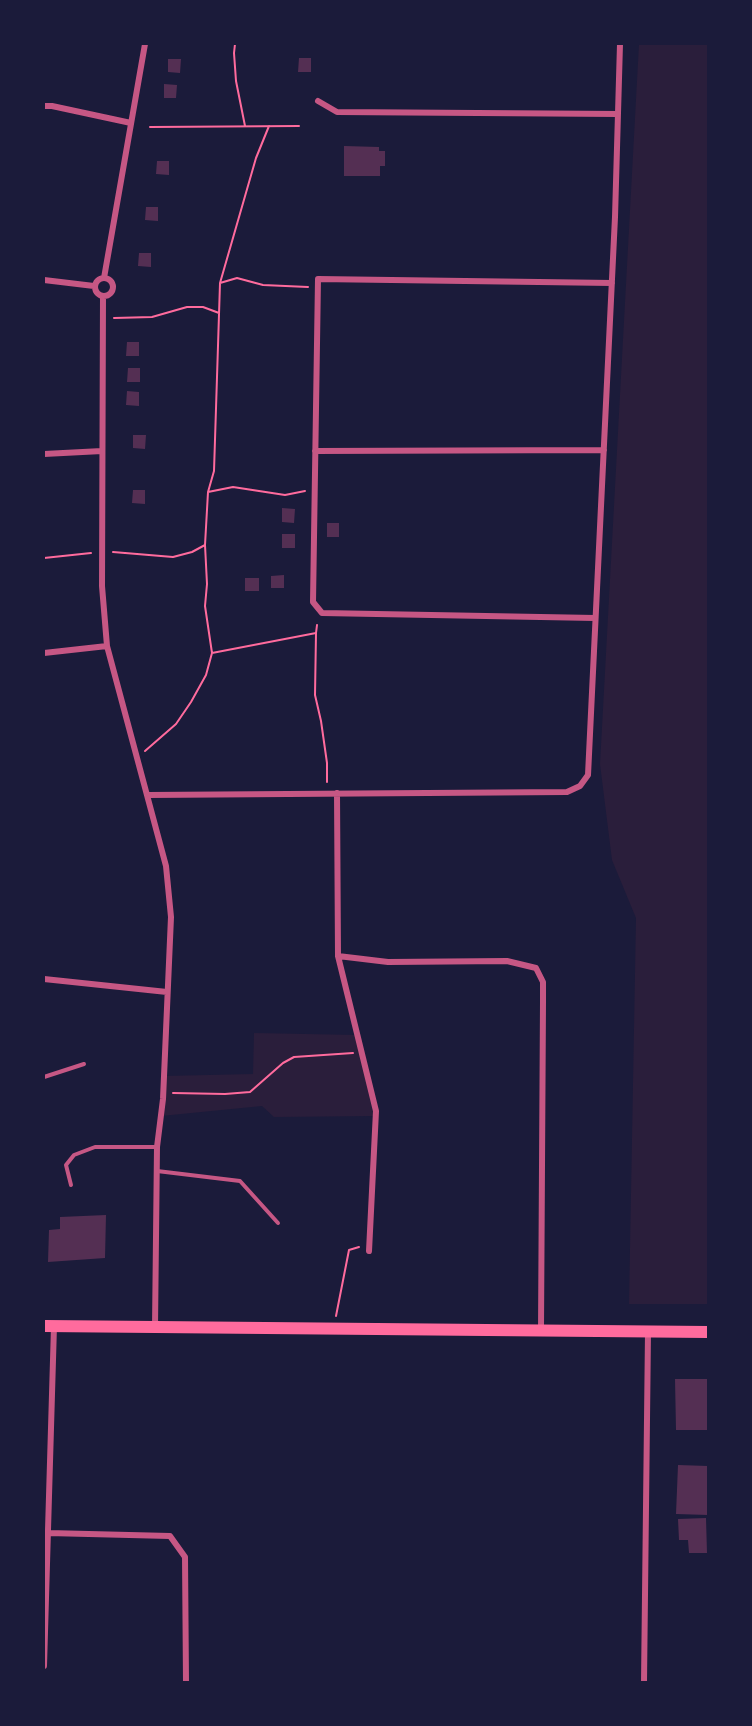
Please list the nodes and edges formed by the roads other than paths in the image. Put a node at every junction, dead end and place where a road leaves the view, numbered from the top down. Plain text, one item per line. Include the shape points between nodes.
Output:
1 (145, 44) edge
2 (620, 44) edge
3 (318, 101) dead end
4 (44, 106) edge
5 (618, 114) junction
6 (131, 123) junction
7 (104, 278) junction
8 (44, 280) edge
9 (612, 283) junction
10 (94, 286) junction
11 (103, 296) junction
12 (604, 450) junction
13 (102, 451) junction
14 (315, 451) junction
15 (44, 454) edge
16 (596, 618) junction
17 (106, 646) junction
18 (44, 653) edge
19 (337, 793) junction
20 (148, 795) junction
21 (338, 956) junction
22 (44, 979) edge
23 (167, 992) junction
24 (84, 1064) dead end
25 (44, 1077) edge
26 (157, 1147) junction
27 (157, 1171) junction
28 (71, 1185) dead end
29 (278, 1223) dead end
30 (369, 1251) dead end
31 (49, 1326) edge
32 (155, 1327) junction
33 (541, 1331) junction
34 (648, 1332) junction
35 (708, 1332) edge
36 (48, 1533) junction
37 (44, 1666) edge
38 (186, 1683) edge
39 (644, 1683) edge

1 - 6 street
2 - 5 street
3 - 5 street via 337,112
4 - 6 street
5 - 9 street
6 - 7 street
7 - 10 street
7 - 11 street via 113,287 109,295
8 - 10 street
9 - 12 street
9 - 14 street via 318,279
10 - 11 street
11 - 13 street
12 - 14 street
12 - 16 street
13 - 15 street
13 - 17 street
14 - 16 street via 313,602 322,613
16 - 19 street via 588,775 580,786 567,792
17 - 18 street
17 - 20 street
19 - 20 street
19 - 21 street
20 - 23 street via 166,866 171,917
21 - 30 street via 376,1111
21 - 33 street via 388,962 507,961 536,968 543,982
22 - 23 street
23 - 26 street via 164,1093
24 - 25 lane
26 - 27 street
26 - 28 lane via 95,1147 74,1155 66,1165
27 - 29 lane via 240,1181
27 - 32 street
31 - 32 main road
31 - 36 street
32 - 33 main road
33 - 34 main road
34 - 35 main road
34 - 39 street
36 - 37 street
36 - 38 street via 170,1536 185,1557

